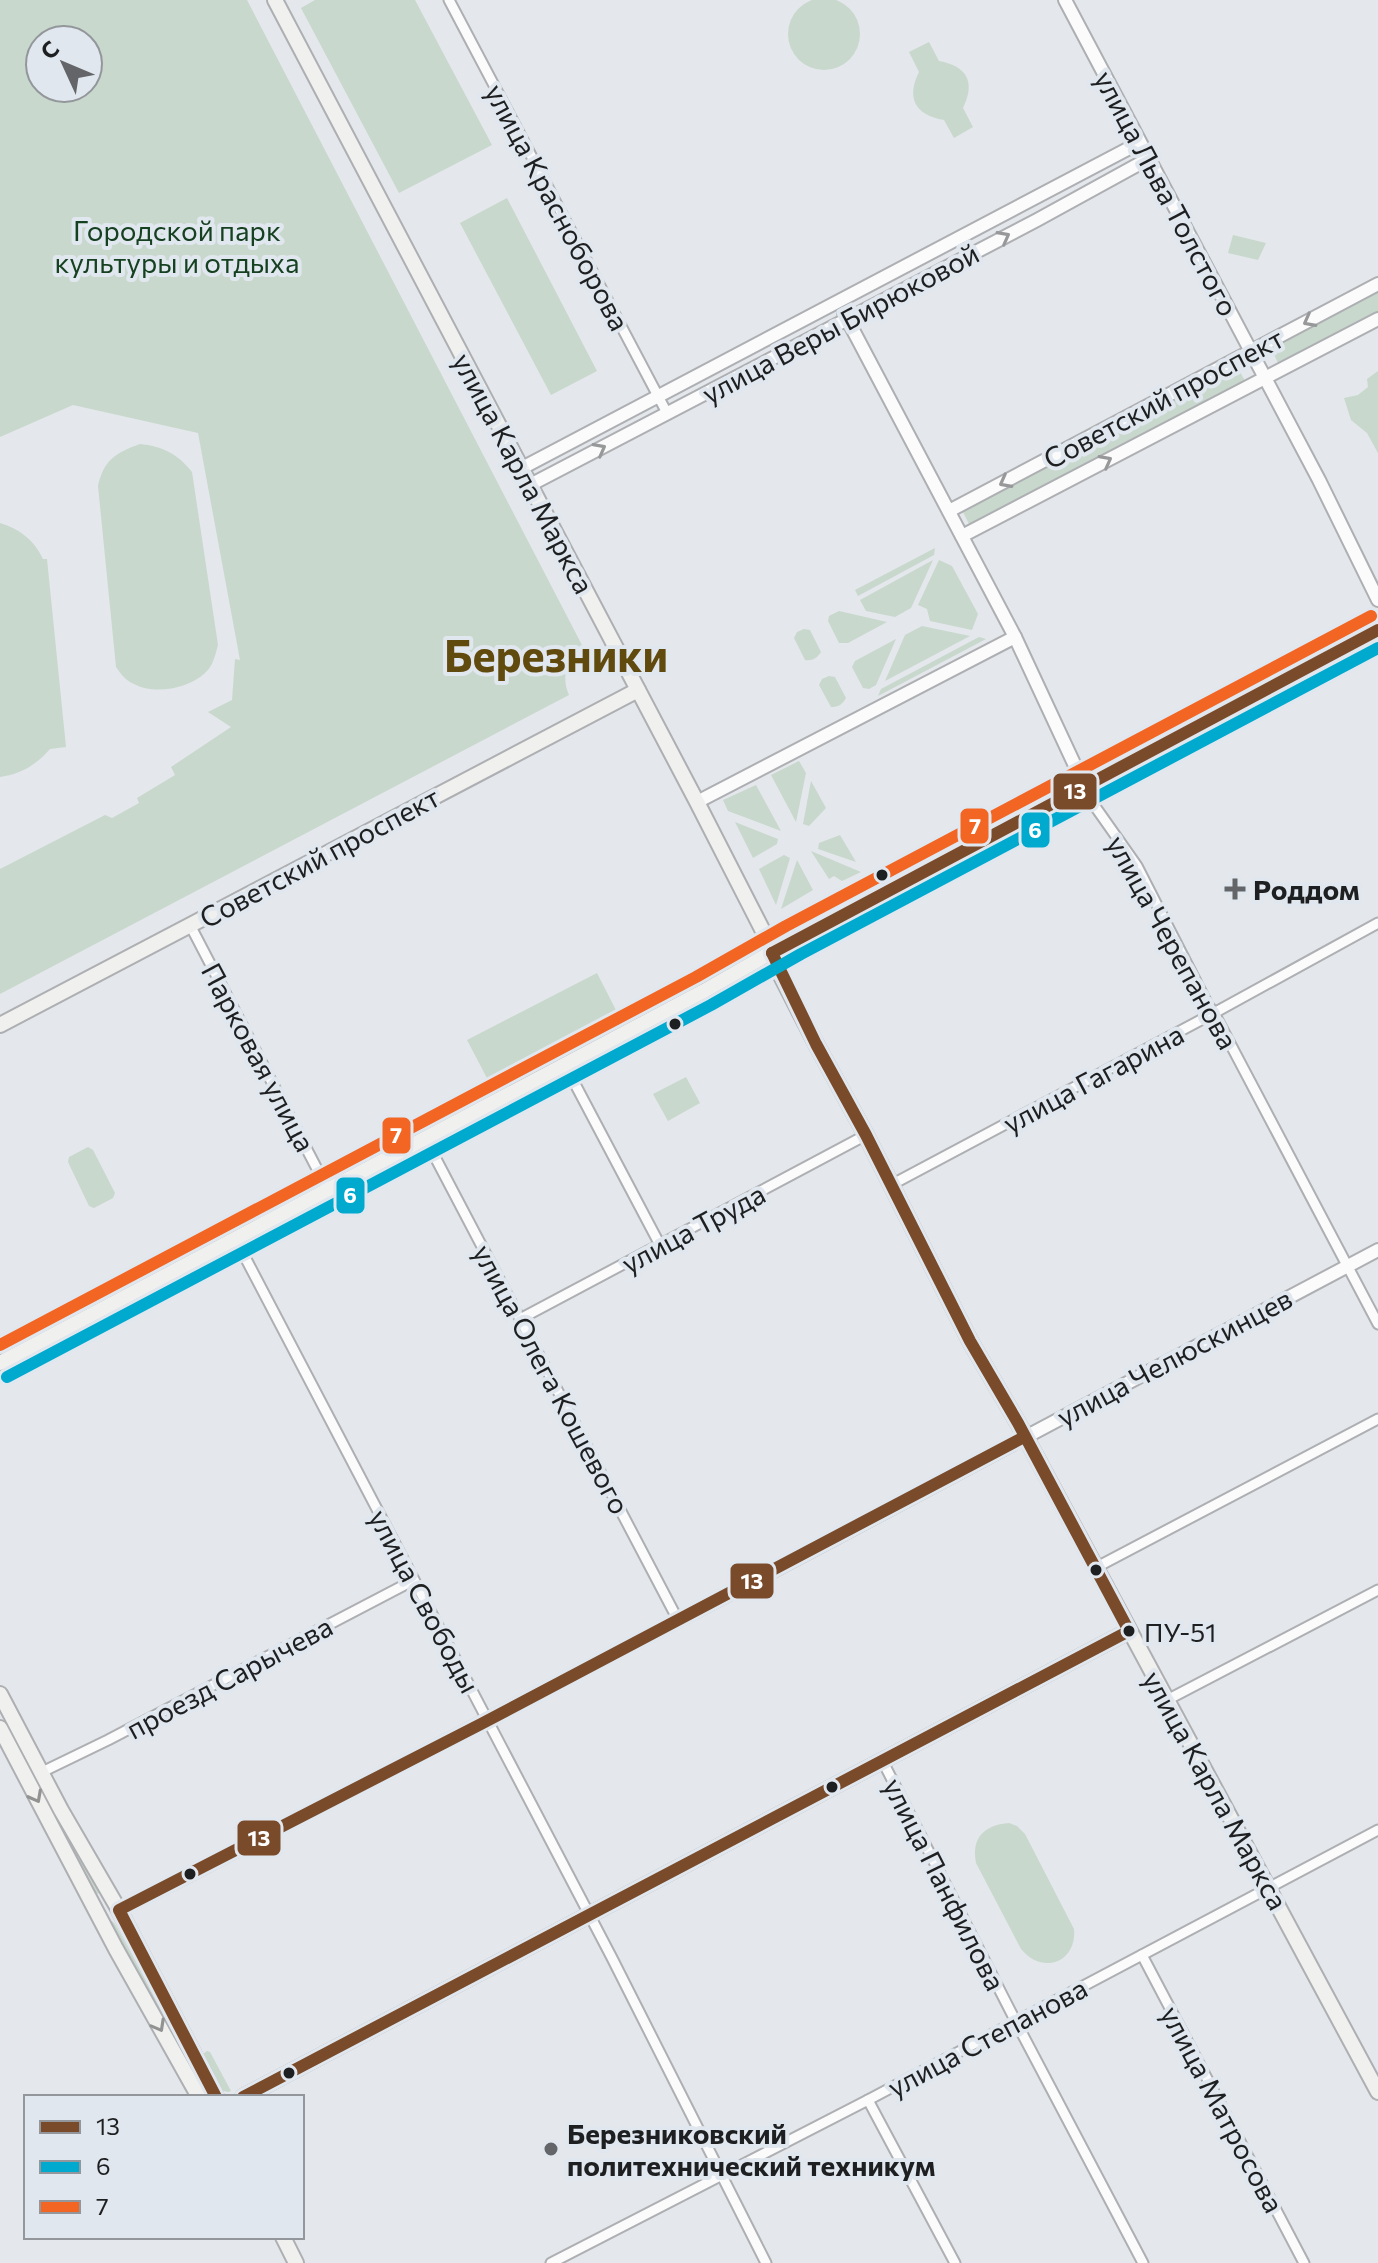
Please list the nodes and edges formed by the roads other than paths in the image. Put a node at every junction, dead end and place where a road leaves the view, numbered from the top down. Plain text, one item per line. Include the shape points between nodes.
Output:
1 (275, 0) edge
2 (449, 0) edge
3 (1065, 0) edge
4 (1139, 143) junction
5 (1148, 159) junction
6 (946, 247) junction
7 (954, 263) junction
8 (1378, 284) edge
9 (838, 303) junction
10 (847, 319) junction
11 (1378, 319) edge
12 (1251, 351) junction
13 (1265, 378) junction
14 (659, 397) junction
15 (667, 413) junction
16 (522, 468) junction
17 (530, 485) junction
18 (949, 511) junction
19 (962, 536) junction
20 (1378, 600) edge
21 (1378, 630) edge
22 (1015, 637) junction
23 (638, 690) junction
24 (1084, 785) junction
25 (697, 802) junction
26 (1378, 923) edge
27 (190, 925) junction
28 (772, 953) junction
29 (1214, 1013) junction
30 (0, 1025) edge
31 (565, 1065) junction
32 (866, 1135) junction
33 (425, 1138) junction
34 (891, 1185) junction
35 (328, 1190) junction
36 (235, 1238) junction
37 (660, 1245) junction
38 (1378, 1250) edge
39 (1347, 1266) junction
40 (520, 1319) junction
41 (1378, 1324) edge
42 (0, 1363) edge
43 (1378, 1419) edge
44 (1024, 1437) junction
45 (1095, 1568) junction
46 (414, 1580) junction
47 (1378, 1590) edge
48 (678, 1620) junction
49 (1129, 1631) junction
50 (0, 1694) edge
51 (1167, 1700) junction
52 (488, 1720) junction
53 (0, 1728) edge
54 (882, 1760) junction
55 (42, 1772) junction
56 (1378, 1830) edge
57 (1269, 1887) junction
58 (119, 1910) junction
59 (589, 1915) junction
60 (1142, 1955) junction
61 (1016, 2022) junction
62 (1378, 2092) edge
63 (198, 2095) edge
64 (215, 2095) edge
65 (247, 2095) edge
66 (868, 2100) junction
67 (721, 2174) junction
68 (284, 2239) edge
69 (296, 2263) edge
70 (551, 2263) edge
71 (766, 2263) edge
72 (955, 2263) edge
73 (1143, 2263) edge
74 (1304, 2263) edge

1 - 16 main road, улица Карла Маркса
2 - 14 street, улица Красноборова
3 - 4 street, улица Льва Толстого
4 - 5 street, улица Льва Толстого
4 - 6 street, улица Веры Бирюковой
7 -> 5 street, улица Веры Бирюковой
5 - 12 street, улица Льва Толстого
6 - 7 street
6 - 9 street, улица Веры Бирюковой
7 - 10 street, улица Веры Бирюковой
8 -> 12 street, Советский проспект
9 - 10 street, улица Черепанова
9 - 14 street, улица Веры Бирюковой
10 - 15 street, улица Веры Бирюковой
10 - 18 street, улица Черепанова
11 - 13 street, Советский проспект
12 - 13 street, улица Льва Толстого
12 -> 18 street, Советский проспект
19 -> 13 street, Советский проспект
13 - 20 street, улица Льва Толстого
14 - 15 street, улица Красноборова
14 - 16 street, улица Веры Бирюковой
17 -> 15 street, улица Веры Бирюковой
16 - 17 main road, улица Карла Маркса
17 - 23 main road, улица Карла Маркса
18 - 19 street, улица Черепанова
19 - 22 street, улица Черепанова
21 - 24 main road
22 - 24 street, улица Черепанова
22 - 25 street
23 - 25 main road, улица Карла Маркса
23 - 27 main road, Советский проспект
24 - 28 main road
24 - 29 street, улица Черепанова via 1137,866
25 - 28 main road, улица Карла Маркса
26 - 29 street, улица Гагарина
27 - 30 main road, Советский проспект
27 - 35 street, Парковая улица
28 - 31 main road
28 - 32 main road, улица Карла Маркса
29 - 34 street, улица Гагарина
29 - 39 street, улица Черепанова
31 - 33 main road
31 - 37 street
32 - 34 main road, улица Карла Маркса
32 - 37 street, улица Труда
33 - 35 main road
33 - 40 street, улица Олега Кошевого
34 - 44 main road, улица Карла Маркса
35 - 36 main road
36 - 42 main road
36 - 46 street, улица Свободы
37 - 40 street, улица Труда
38 - 39 street, улица Челюскинцев
39 - 41 street, улица Черепанова
39 - 44 street, улица Челюскинцев
40 - 48 street, улица Олега Кошевого
43 - 45 street
44 - 45 main road, улица Карла Маркса
44 - 48 street, улица Челюскинцев
45 - 49 main road, улица Карла Маркса
46 - 52 street, улица Свободы
46 - 55 street, проезд Сарычева
47 - 51 street
48 - 52 street, улица Челюскинцев
49 - 51 main road, улица Карла Маркса
49 - 54 main road
50 - 55 main road
51 - 57 main road, улица Карла Маркса
52 - 58 street, улица Челюскинцев
52 - 59 street, улица Свободы
53 -> 63 main road
54 - 59 main road
54 - 61 street, улица Панфилова
55 - 58 main road
56 - 57 street, улица Степанова
57 - 60 street, улица Степанова
57 - 62 main road, улица Карла Маркса
58 - 64 main road
59 - 65 main road
59 - 67 street, улица Свободы
60 - 61 street, улица Степанова
60 - 74 street, улица Матросова
61 - 66 street, улица Степанова
61 - 73 street, улица Панфилова
66 - 67 street, улица Степанова
66 - 72 street
67 - 70 street, улица Степанова
67 - 71 street, улица Свободы
68 - 69 main road

